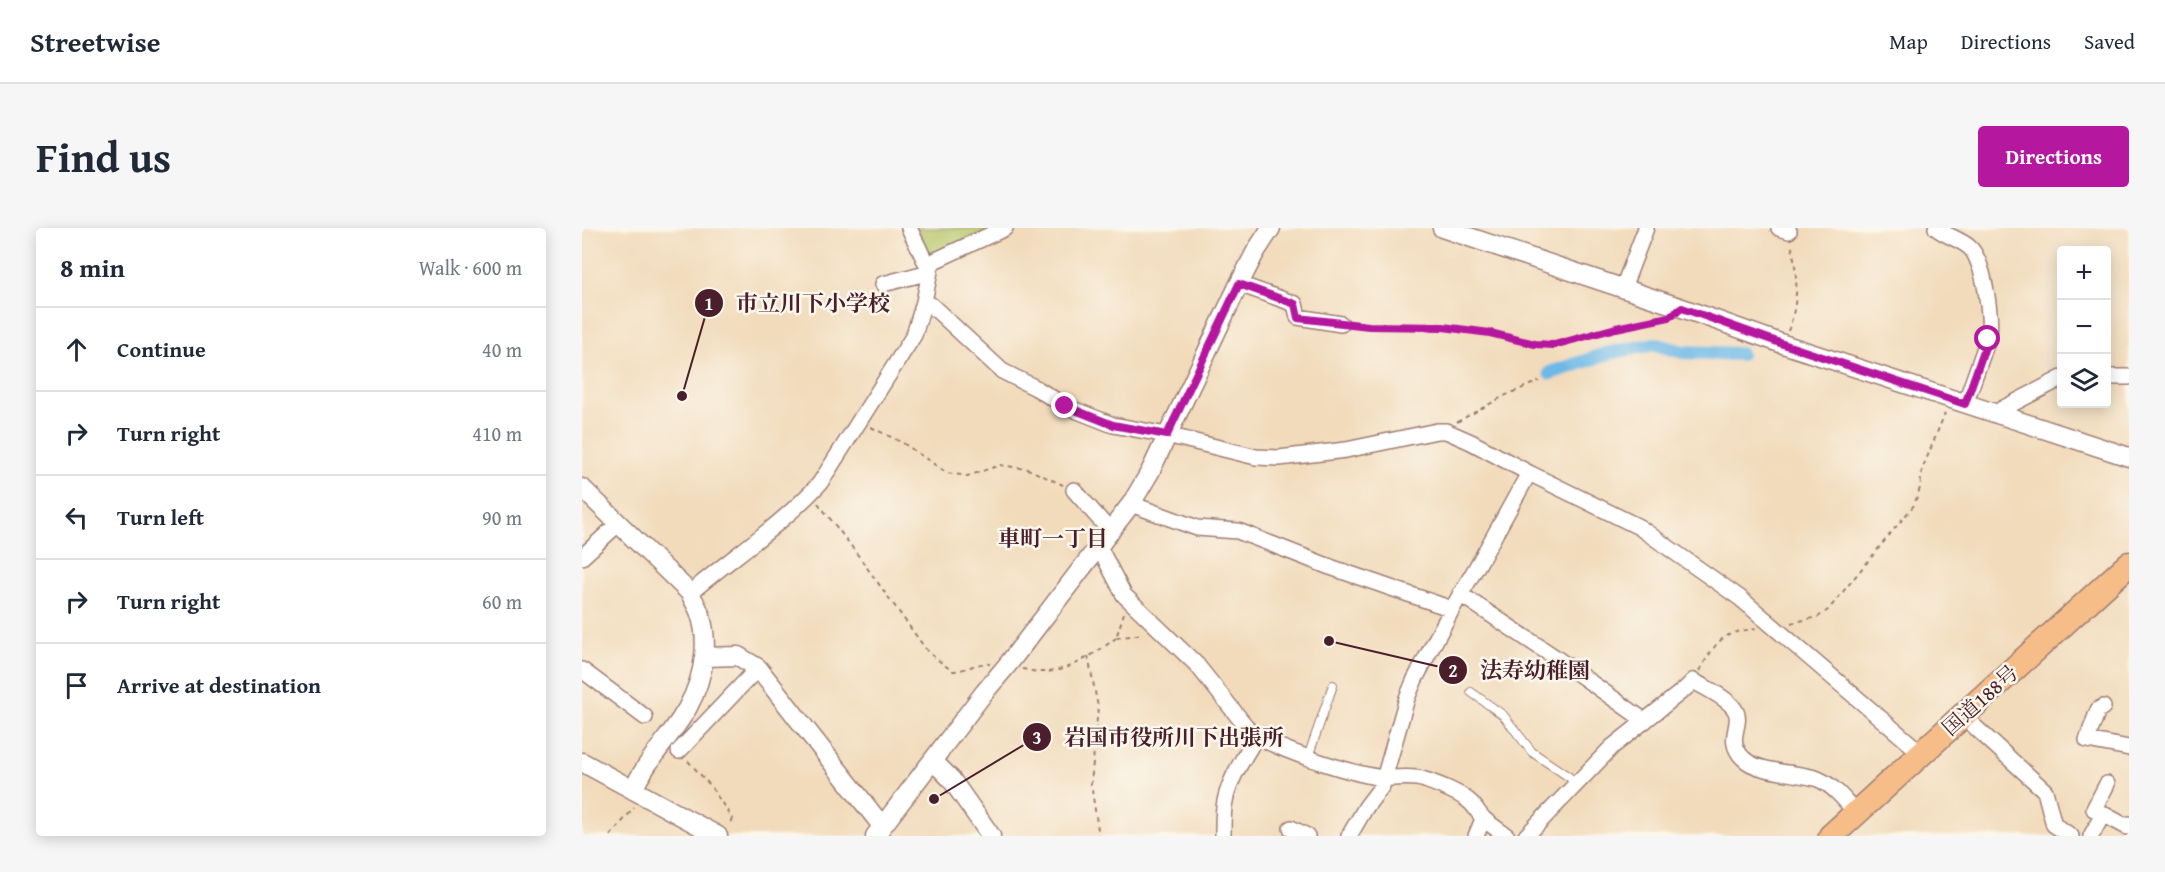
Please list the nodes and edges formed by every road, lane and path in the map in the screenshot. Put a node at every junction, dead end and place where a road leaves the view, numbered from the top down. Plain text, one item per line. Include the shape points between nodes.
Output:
1 (909, 228) edge
2 (1005, 228) edge
3 (1271, 228) edge
4 (1442, 228) edge
5 (1646, 228) edge
6 (1936, 228) edge
7 (1784, 229) edge
8 (930, 271) junction
9 (883, 284) dead end
10 (1239, 284) junction
11 (1623, 288) junction
12 (924, 302) junction
13 (1682, 308) junction
14 (1341, 324) joint
15 (1783, 344) junction
16 (2111, 377) edge
17 (2129, 377) edge
18 (2057, 380) edge
19 (1539, 381) dead end
20 (1958, 402) junction
21 (1999, 416) junction
22 (860, 422) junction
23 (1446, 431) junction
24 (1167, 435) junction
25 (2129, 457) edge
26 (1528, 473) junction
27 (582, 488) edge
28 (1074, 490) joint
29 (810, 494) junction
30 (1131, 504) junction
31 (618, 523) junction
32 (1110, 531) junction
33 (1098, 546) junction
34 (582, 556) edge
35 (2129, 564) edge
36 (690, 593) junction
37 (1460, 594) junction
38 (1131, 603) junction
39 (1452, 609) junction
40 (1774, 627) junction
41 (1157, 628) junction
42 (1116, 638) junction
43 (1088, 656) junction
44 (704, 657) junction
45 (1006, 666) junction
46 (759, 668) junction
47 (582, 670) edge
48 (1693, 681) junction
49 (1333, 685) dead end
50 (1472, 692) dead end
51 (2103, 707) dead end
52 (1963, 716) junction
53 (645, 717) dead end
54 (1645, 721) junction
55 (1256, 737) junction
56 (2129, 748) edge
57 (679, 751) joint
58 (1920, 752) junction
59 (1308, 757) junction
60 (933, 761) junction
61 (582, 762) edge
62 (1385, 778) junction
63 (1576, 784) junction
64 (2108, 784) dead end
65 (633, 790) junction
66 (1856, 813) junction
67 (2103, 814) junction
68 (1483, 819) junction
69 (2129, 824) edge
70 (1291, 828) dead end
71 (723, 832) edge
72 (882, 833) edge
73 (991, 836) edge
74 (1099, 836) edge
75 (1223, 836) edge
76 (1307, 836) edge
77 (1349, 836) edge
78 (1476, 836) edge
79 (1507, 836) edge
80 (1526, 836) edge
81 (1831, 836) edge
82 (2072, 836) edge
83 (2091, 836) edge

1 - 8 street
2 - 8 street via 934,261
3 - 10 street
4 - 11 street
5 - 11 street
6 - 20 street via 1975,253 1990,319 1988,339
7 - 15 path via 1796,266 1797,289 1793,317
8 - 9 street
8 - 12 street
10 - 14 street via 1295,304 1298,318
10 - 24 street
11 - 13 street
12 - 22 street via 914,335
12 - 24 street via 1002,371 1065,406 1113,425
13 - 14 path via 1669,317 1554,345 1443,327
13 - 15 street
15 - 20 street
16 - 17 street
18 - 21 street via 2002,409
19 - 23 path via 1504,396
20 - 21 street
20 - 40 path via 1922,470 1914,505 1828,610
21 - 25 street
22 - 28 path via 903,443 947,473 968,476 1000,465 1028,469
22 - 29 street
23 - 24 street via 1279,458 1256,457
23 - 26 street
24 - 30 street
26 - 37 street
26 - 40 street via 1640,527
27 - 31 street
28 - 32 street
29 - 36 street
29 - 45 path via 928,652 952,671 980,663
30 - 32 street
30 - 39 street via 1197,528 1238,531
31 - 34 street
31 - 36 street
32 - 33 street
33 - 38 street
33 - 45 street
35 - 52 highway, 国道188号
36 - 44 street via 700,614
37 - 39 street
37 - 54 street
38 - 41 street
38 - 42 path
39 - 62 street via 1407,698
40 - 48 path via 1724,636
40 - 58 street
41 - 42 path via 1151,633
41 - 55 street via 1197,665
42 - 43 path
43 - 45 path via 1054,671
43 - 74 path via 1098,707 1091,784
44 - 46 street via 738,656
44 - 65 street via 689,706 644,768
45 - 60 street
46 - 57 street
46 - 72 street
47 - 53 street
48 - 54 street
48 - 66 street via 1735,710 1733,742 1743,759 1756,766 1819,780 1836,790
49 - 59 lane
50 - 63 lane via 1503,715 1532,752
51 - 56 street via 2098,710 2087,740
52 - 58 highway, 国道188号
52 - 82 street via 2045,791 2054,825
54 - 63 street via 1612,747
55 - 59 street
55 - 75 street via 1226,796
57 - 71 path via 727,808 732,819
58 - 66 highway, 国道188号
59 - 62 street
60 - 72 street
60 - 73 street via 951,779
61 - 65 street
62 - 68 street via 1425,780 1472,803
62 - 77 street
63 - 80 street
64 - 67 street via 2094,809
65 - 71 street
66 - 81 highway, 国道188号
67 - 69 street via 2127,827
67 - 83 street
68 - 78 street
68 - 79 street
70 - 76 street

